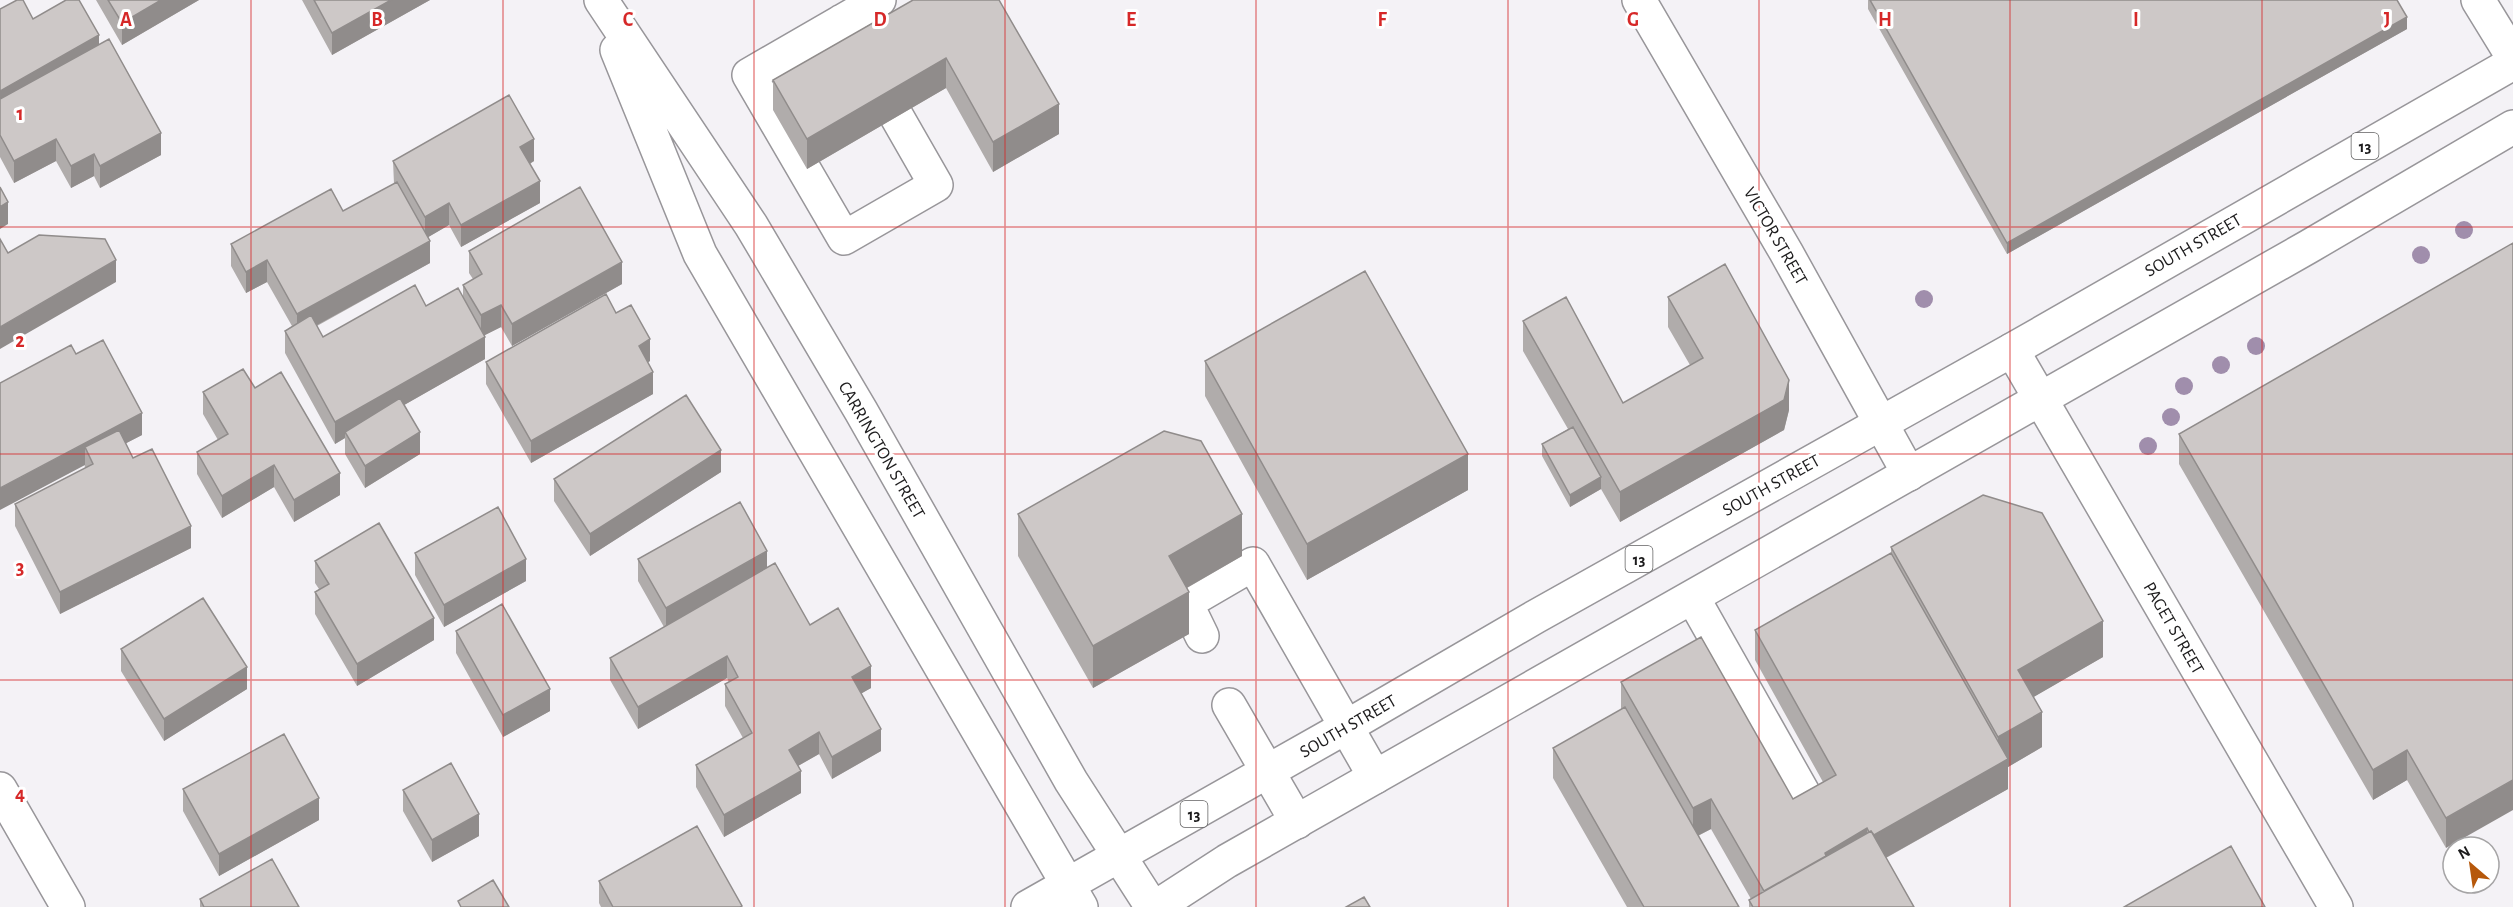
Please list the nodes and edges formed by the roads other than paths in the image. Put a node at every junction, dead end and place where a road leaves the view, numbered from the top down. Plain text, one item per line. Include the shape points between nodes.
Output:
1 (599, 0) edge
2 (879, 0) edge
3 (1639, 0) edge
4 (2478, 0) edge
5 (842, 21) junction
6 (2513, 57) edge
7 (2513, 63) edge
8 (2513, 127) edge
9 (2012, 350) junction
10 (2040, 399) junction
11 (1881, 423) junction
12 (1909, 474) junction
13 (1693, 598) junction
14 (1202, 636) dead end
15 (1230, 705) dead end
16 (1346, 727) junction
17 (1268, 772) junction
18 (1375, 777) junction
19 (0, 789) edge
20 (1297, 822) junction
21 (1119, 855) junction
22 (1075, 896) edge
23 (68, 907) edge
24 (1028, 907) edge
25 (1154, 907) edge
26 (1852, 907) edge
27 (2336, 907) edge

1 - 21 main road, CARRINGTON STREET via 751,225 1071,781
1 - 22 main road, CARRINGTON STREET via 700,254
2 - 5 main road
3 - 11 main road, VICTOR STREET
4 - 6 main road
5 - 5 main road via 749,75 844,238 936,185
7 - 9 main road, SOUTH STREET / 13
8 - 10 main road
9 - 10 main road, PAGET STREET
9 - 11 main road, SOUTH STREET / 13
10 - 12 main road
10 - 27 main road, PAGET STREET
11 - 12 main road, VICTOR STREET
11 - 16 main road, SOUTH STREET / 13
12 - 13 main road
13 - 18 main road
13 - 26 main road via 1854,883
14 - 16 main road via 1186,603 1253,564
15 - 17 main road
16 - 17 main road, SOUTH STREET / 13
16 - 18 main road
17 - 20 main road
17 - 21 main road, SOUTH STREET / 13
18 - 20 main road
19 - 23 main road
20 - 25 main road
21 - 22 main road, SOUTH STREET / 13
21 - 25 main road, CARRINGTON STREET
22 - 24 main road, SOUTH STREET / 13

